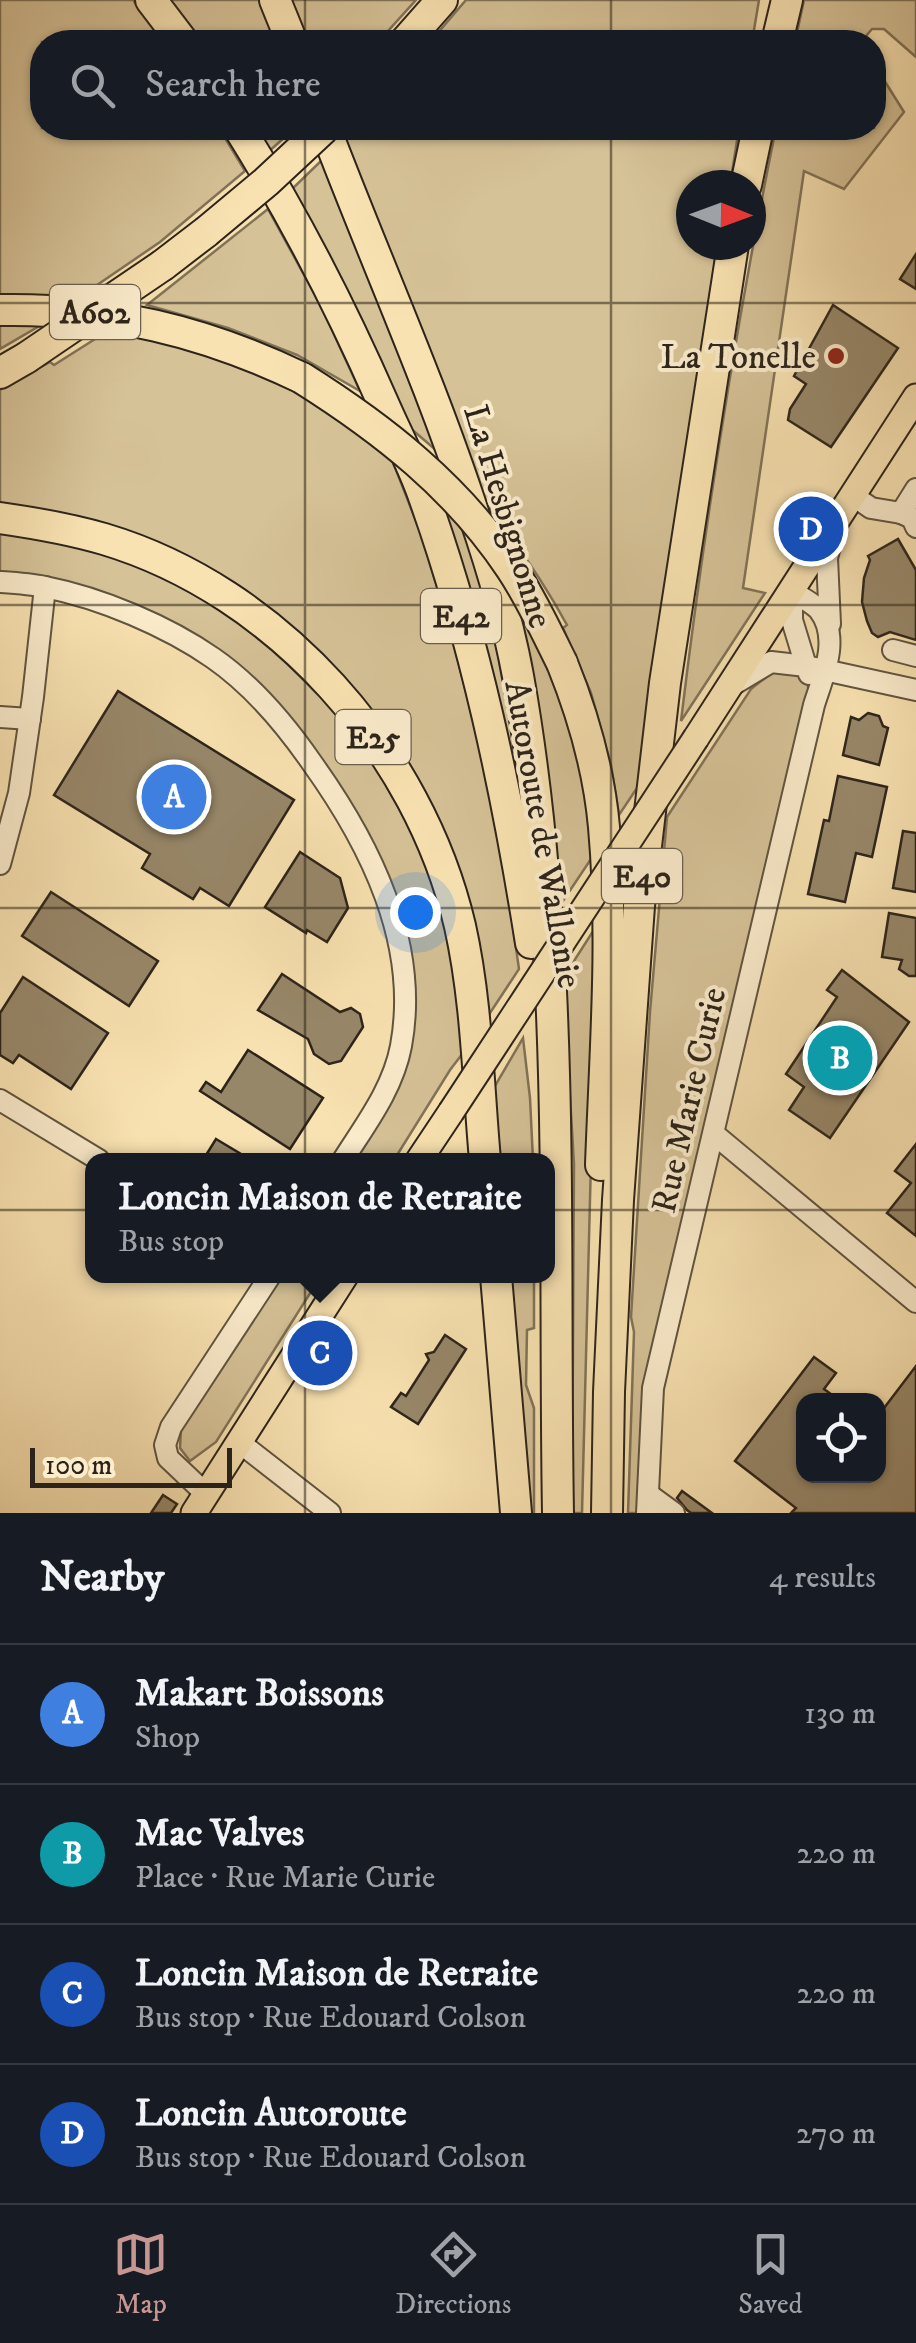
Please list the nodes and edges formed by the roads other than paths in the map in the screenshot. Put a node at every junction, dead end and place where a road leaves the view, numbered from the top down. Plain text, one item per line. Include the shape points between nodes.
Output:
1 (151, 0) edge
2 (275, 0) edge
3 (442, 0) edge
4 (771, 0) edge
5 (787, 0) edge
6 (173, 30) edge
7 (287, 30) edge
8 (416, 30) edge
9 (766, 30) edge
10 (780, 30) edge
11 (246, 140) edge
12 (311, 140) edge
13 (329, 140) edge
14 (753, 140) edge
15 (747, 170) edge
16 (730, 260) edge
17 (0, 310) edge
18 (13, 366) edge
19 (916, 397) edge
20 (916, 489) edge
21 (852, 495) junction
22 (0, 518) edge
23 (909, 520) edge
24 (832, 525) junction
25 (0, 582) edge
26 (45, 587) junction
27 (792, 591) junction
28 (831, 636) junction
29 (892, 650) dead end
30 (916, 656) edge
31 (816, 667) junction
32 (730, 687) junction
33 (916, 690) edge
34 (0, 717) edge
35 (30, 719) junction
36 (0, 864) edge
37 (0, 1100) edge
38 (554, 1125) junction
39 (714, 1134) junction
40 (87, 1153) edge
41 (347, 1153) edge
42 (425, 1153) edge
43 (484, 1153) edge
44 (554, 1153) edge
45 (555, 1222) edge
46 (265, 1283) edge
47 (341, 1283) edge
48 (497, 1283) edge
49 (916, 1302) edge
50 (239, 1442) junction
51 (199, 1503) edge
52 (648, 1504) edge
53 (330, 1513) edge
54 (516, 1513) edge
55 (558, 1513) edge
56 (590, 1513) edge
57 (607, 1513) edge
58 (674, 1513) edge

1 - 6 highway
2 - 7 highway
3 - 8 highway
4 - 9 highway
5 - 10 highway
11 - 38 highway, Autoroute de Wallonie / E42 via 338,303 440,546 505,792
12 - 18 highway, A602, bridge via 206,232
13 - 38 highway, La Hesbignonne via 455,457 513,655 541,846
14 - 15 highway
16 - 57 highway, E40 via 665,683 639,906 617,1220
17 - 56 highway, bridge via 92,313 152,324 256,356 302,378 408,452 480,526 539,615 573,690 604,824 608,920
19 - 21 main road
20 - 23 street
21 - 23 street
21 - 24 main road
22 - 43 highway, E25 via 107,540 192,578 306,659 364,725 418,810 460,926
24 - 27 main road
24 - 28 street
25 - 26 street
26 - 35 street
26 - 41 street via 158,626 213,658 294,736 367,851 388,902 406,1005 386,1092
27 - 28 street via 819,610
27 - 31 street via 792,620
27 - 32 main road
28 - 31 street
29 - 30 street
31 - 32 street via 771,662
31 - 33 street
31 - 39 street, Rue Marie Curie via 814,706
32 - 42 main road, bridge
34 - 35 street
35 - 36 street
37 - 40 street
38 - 44 highway
39 - 49 street
39 - 52 street, Rue Marie Curie via 652,1388
45 - 55 highway
46 - 51 street via 165,1445
47 - 50 main road
48 - 54 highway
50 - 51 main road
50 - 53 street
52 - 58 street

